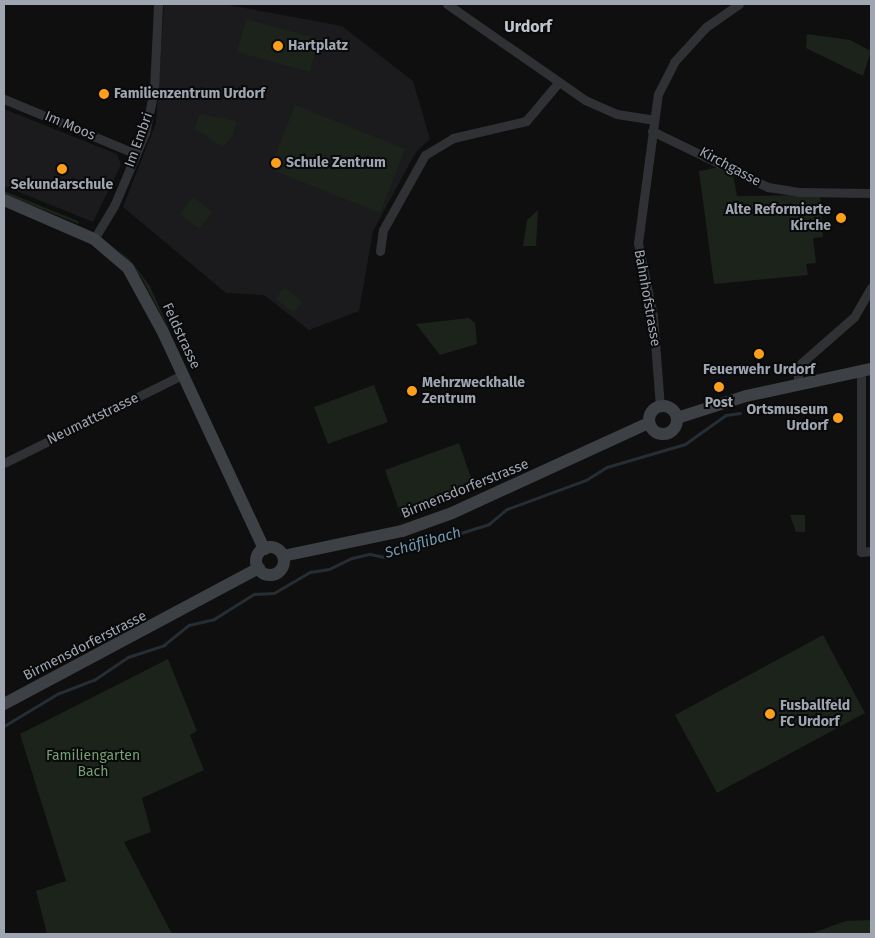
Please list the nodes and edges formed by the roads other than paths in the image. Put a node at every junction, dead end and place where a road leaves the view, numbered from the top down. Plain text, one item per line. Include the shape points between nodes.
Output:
1 (158, 4) edge
2 (447, 4) edge
3 (739, 4) edge
4 (558, 83) junction
5 (4, 99) edge
6 (654, 120) junction
7 (652, 130) junction
8 (136, 154) junction
9 (871, 191) edge
10 (4, 200) edge
11 (94, 239) junction
12 (380, 251) dead end
13 (871, 288) edge
14 (866, 371) edge
15 (182, 375) junction
16 (798, 384) junction
17 (660, 407) junction
18 (677, 418) junction
19 (649, 423) junction
20 (4, 463) edge
21 (264, 549) junction
22 (871, 551) edge
23 (283, 556) junction
24 (258, 568) junction
25 (4, 704) edge

1 - 8 street, Im Embri via 151,111
2 - 4 street
3 - 6 street, Bahnhofstrasse via 706,27 674,62 658,94
4 - 6 street via 617,114
4 - 12 street via 526,120 452,138 425,155 384,230
5 - 8 street, Im Moos
6 - 7 street, Bahnhofstrasse
7 - 9 street, Kirchgasse via 768,187 799,192
7 - 17 street, Bahnhofstrasse via 638,243 653,316
8 - 11 street, Im Embri
10 - 11 main road, Feldstrasse
11 - 15 main road, Feldstrasse via 121,261 138,282
13 - 16 street via 854,318 798,366
14 - 16 main road
14 - 22 street via 861,552
15 - 20 street, Neumattstrasse
15 - 21 main road, Feldstrasse
16 - 18 main road
17 - 18 main road via 672,409
17 - 19 main road via 652,412
18 - 19 main road via 675,428 667,434 658,433
19 - 23 main road, Birmensdorferstrasse via 452,513 402,530
21 - 23 main road via 275,548
21 - 24 main road via 257,557
23 - 24 main road, Birmensdorferstrasse via 276,574
24 - 25 main road, Birmensdorferstrasse

